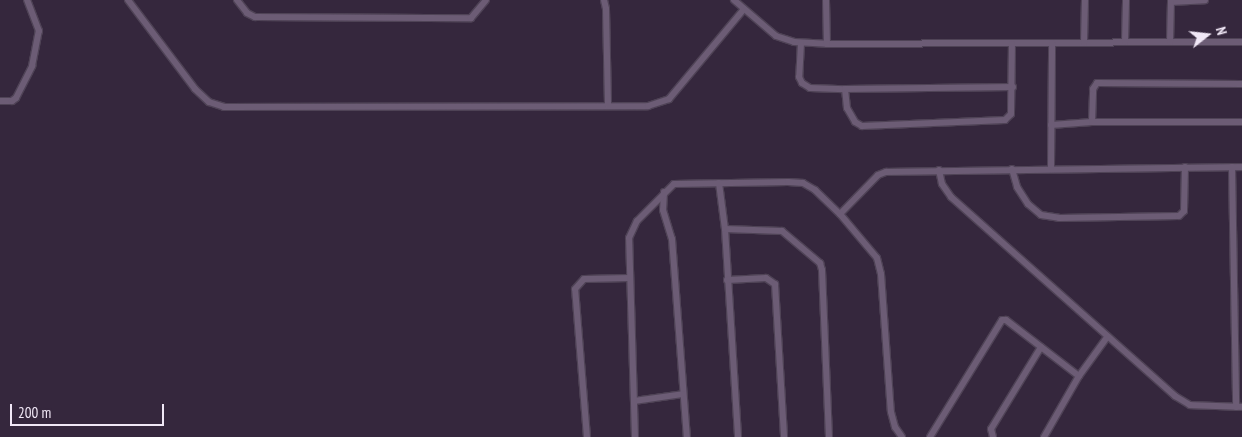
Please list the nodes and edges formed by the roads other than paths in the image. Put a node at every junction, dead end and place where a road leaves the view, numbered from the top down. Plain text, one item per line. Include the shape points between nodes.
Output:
1 (27, 0) edge
2 (128, 0) edge
3 (237, 0) edge
4 (486, 0) edge
5 (604, 0) edge
6 (734, 0) edge
7 (826, 0) edge
8 (1085, 0) edge
9 (1126, 0) edge
10 (1205, 0) edge
11 (1171, 1) edge
12 (744, 9) junction
13 (1084, 42) junction
14 (1126, 42) junction
15 (1170, 42) junction
16 (1242, 42) edge
17 (800, 43) junction
18 (1052, 43) junction
19 (827, 44) junction
20 (1012, 44) junction
21 (1242, 84) edge
22 (1012, 87) junction
23 (845, 89) junction
24 (0, 101) edge
25 (608, 106) junction
26 (1092, 122) junction
27 (1242, 122) edge
28 (1051, 125) junction
29 (1185, 167) junction
30 (1232, 167) junction
31 (1242, 167) edge
32 (1012, 168) junction
33 (1051, 168) junction
34 (939, 170) junction
35 (720, 183) junction
36 (664, 192) junction
37 (840, 214) junction
38 (725, 229) junction
39 (629, 278) junction
40 (727, 280) junction
41 (1234, 312) junction
42 (1242, 312) edge
43 (1108, 336) junction
44 (1041, 347) junction
45 (1079, 376) junction
46 (683, 394) junction
47 (634, 400) junction
48 (1239, 407) edge
49 (588, 437) edge
50 (635, 437) edge
51 (687, 437) edge
52 (738, 437) edge
53 (784, 437) edge
54 (829, 437) edge
55 (902, 437) edge
56 (930, 437) edge
57 (993, 437) edge
58 (1044, 437) edge

1 - 24 street via 39,31 32,66 16,98
2 - 25 street via 195,89 209,102 224,107
3 - 4 street via 247,13 255,17 470,18
5 - 25 street
6 - 12 street
7 - 19 street
8 - 13 street
9 - 14 street
10 - 11 street
11 - 15 street
12 - 17 street via 776,36
12 - 25 street via 669,98 648,106
13 - 14 street
13 - 18 street
14 - 15 street
15 - 16 street
17 - 19 street
17 - 23 street via 799,77 802,83 810,88
18 - 20 street
18 - 28 street
19 - 20 street
20 - 22 street
21 - 26 street via 1096,83
22 - 23 street
22 - 23 street via 1011,114 1005,120 862,126 855,122 847,108
26 - 27 street
26 - 28 street
28 - 33 street
29 - 30 street
29 - 32 street via 1184,211 1179,216 1086,217 1040,215 1017,187
29 - 33 street
30 - 31 street
30 - 41 street
32 - 33 street
32 - 34 street
34 - 37 street via 881,172
34 - 43 street via 942,184 951,197
35 - 36 street via 674,184
35 - 37 street via 803,183
35 - 38 street
36 - 39 street via 631,230
36 - 46 street via 663,210 672,239
37 - 55 street via 873,251 880,265 891,412
38 - 40 street
38 - 54 street via 782,231 820,263
39 - 47 street
39 - 49 street via 584,278 575,289
40 - 52 street
40 - 53 street via 766,278 775,284
41 - 42 street
41 - 48 street
43 - 45 street
43 - 48 street via 1175,396 1190,404
44 - 45 street
44 - 56 street via 1002,320
44 - 57 street via 991,429
45 - 58 street
46 - 47 street
46 - 51 street
47 - 50 street

